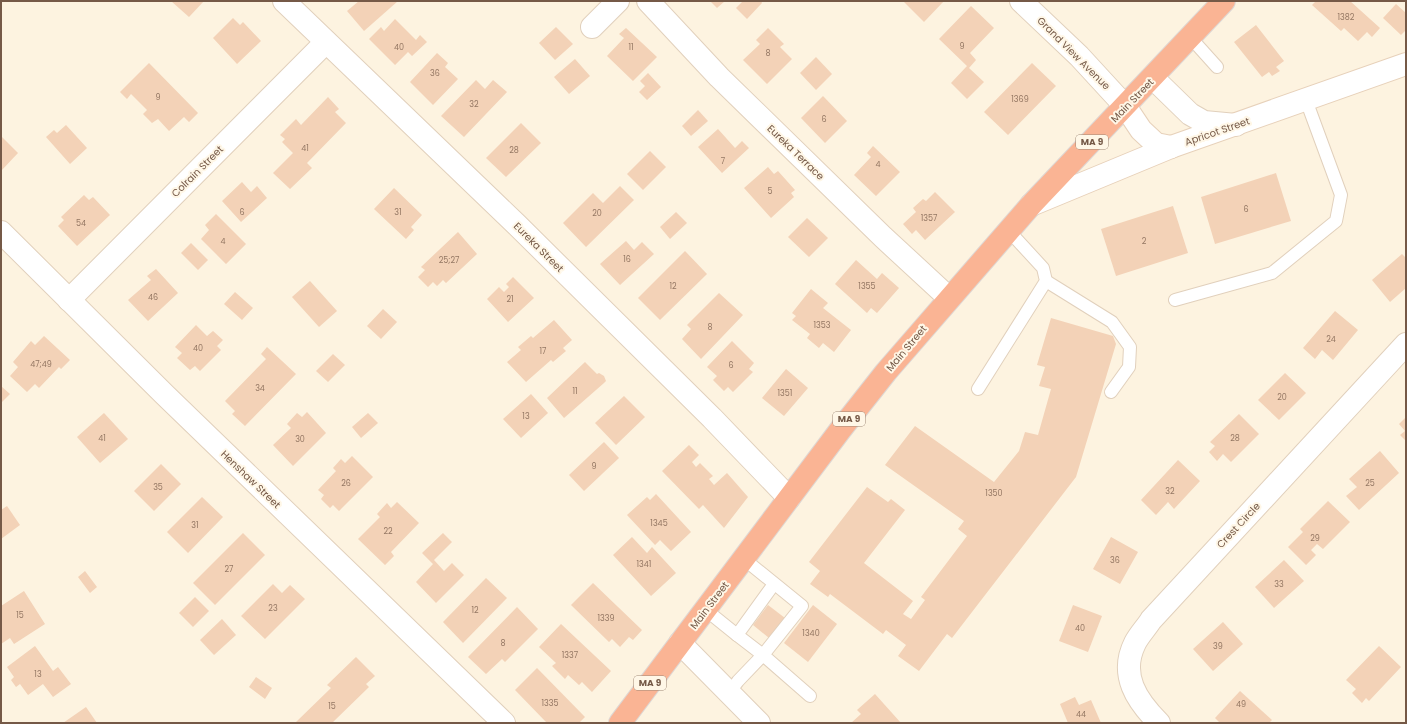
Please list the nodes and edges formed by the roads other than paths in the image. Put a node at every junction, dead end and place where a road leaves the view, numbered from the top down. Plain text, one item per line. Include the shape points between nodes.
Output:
1 (284, 1) edge
2 (618, 1) edge
3 (648, 1) edge
4 (1021, 1) edge
5 (1224, 1) edge
6 (592, 27) dead end
7 (1190, 37) junction
8 (326, 42) junction
9 (1406, 64) edge
10 (1217, 67) dead end
11 (1153, 78) junction
12 (1306, 100) junction
13 (1125, 106) junction
14 (1236, 125) junction
15 (1171, 147) junction
16 (1031, 205) junction
17 (1009, 231) junction
18 (1, 232) edge
19 (1046, 281) junction
20 (950, 298) junction
21 (69, 300) junction
22 (1175, 300) dead end
23 (1406, 344) edge
24 (978, 389) dead end
25 (1111, 392) dead end
26 (789, 498) junction
27 (744, 559) junction
28 (774, 584) junction
29 (706, 610) junction
30 (737, 635) junction
31 (680, 643) junction
32 (762, 655) junction
33 (729, 693) junction
34 (810, 696) dead end
35 (504, 723) edge
36 (620, 723) edge
37 (759, 723) edge
38 (1159, 723) edge

1 - 8 street, Eureka Street
2 - 6 street
3 - 20 street, Eureka Terrace via 719,77 883,237
4 - 13 street, Grand View Avenue via 1079,56
5 - 7 highway, Main Street / MA 9
7 - 10 lane
7 - 11 highway, Main Street / MA 9
8 - 21 street, Colrain Street
8 - 26 street, Eureka Street via 527,235
9 - 12 street, Apricot Street
11 - 13 highway, Main Street / MA 9
11 - 14 street via 1190,114 1204,122
12 - 14 street, Apricot Street
12 - 22 lane via 1341,195 1336,221 1272,273
13 - 15 street, Grand View Avenue via 1141,130 1156,144
13 - 16 highway, Main Street / MA 9
14 - 15 street, Apricot Street
15 - 16 street, Apricot Street
16 - 17 highway, Main Street / MA 9
17 - 19 lane via 1042,268
17 - 20 highway, Main Street / MA 9
18 - 21 street, Henshaw Street
19 - 24 lane
19 - 25 lane via 1112,322 1130,347 1129,367
20 - 26 highway, Main Street / MA 9 via 886,372
21 - 35 street, Henshaw Street
23 - 38 street, Crest Circle via 1151,620 1136,642 1131,654 1130,680 1138,699
26 - 27 highway, Main Street / MA 9
27 - 28 lane
27 - 29 highway, Main Street / MA 9
28 - 30 lane
28 - 32 lane via 802,606
29 - 30 lane
29 - 31 highway, Main Street / MA 9
30 - 32 lane
31 - 33 street
31 - 36 highway, Main Street / MA 9
32 - 33 lane
32 - 34 lane
33 - 37 street

